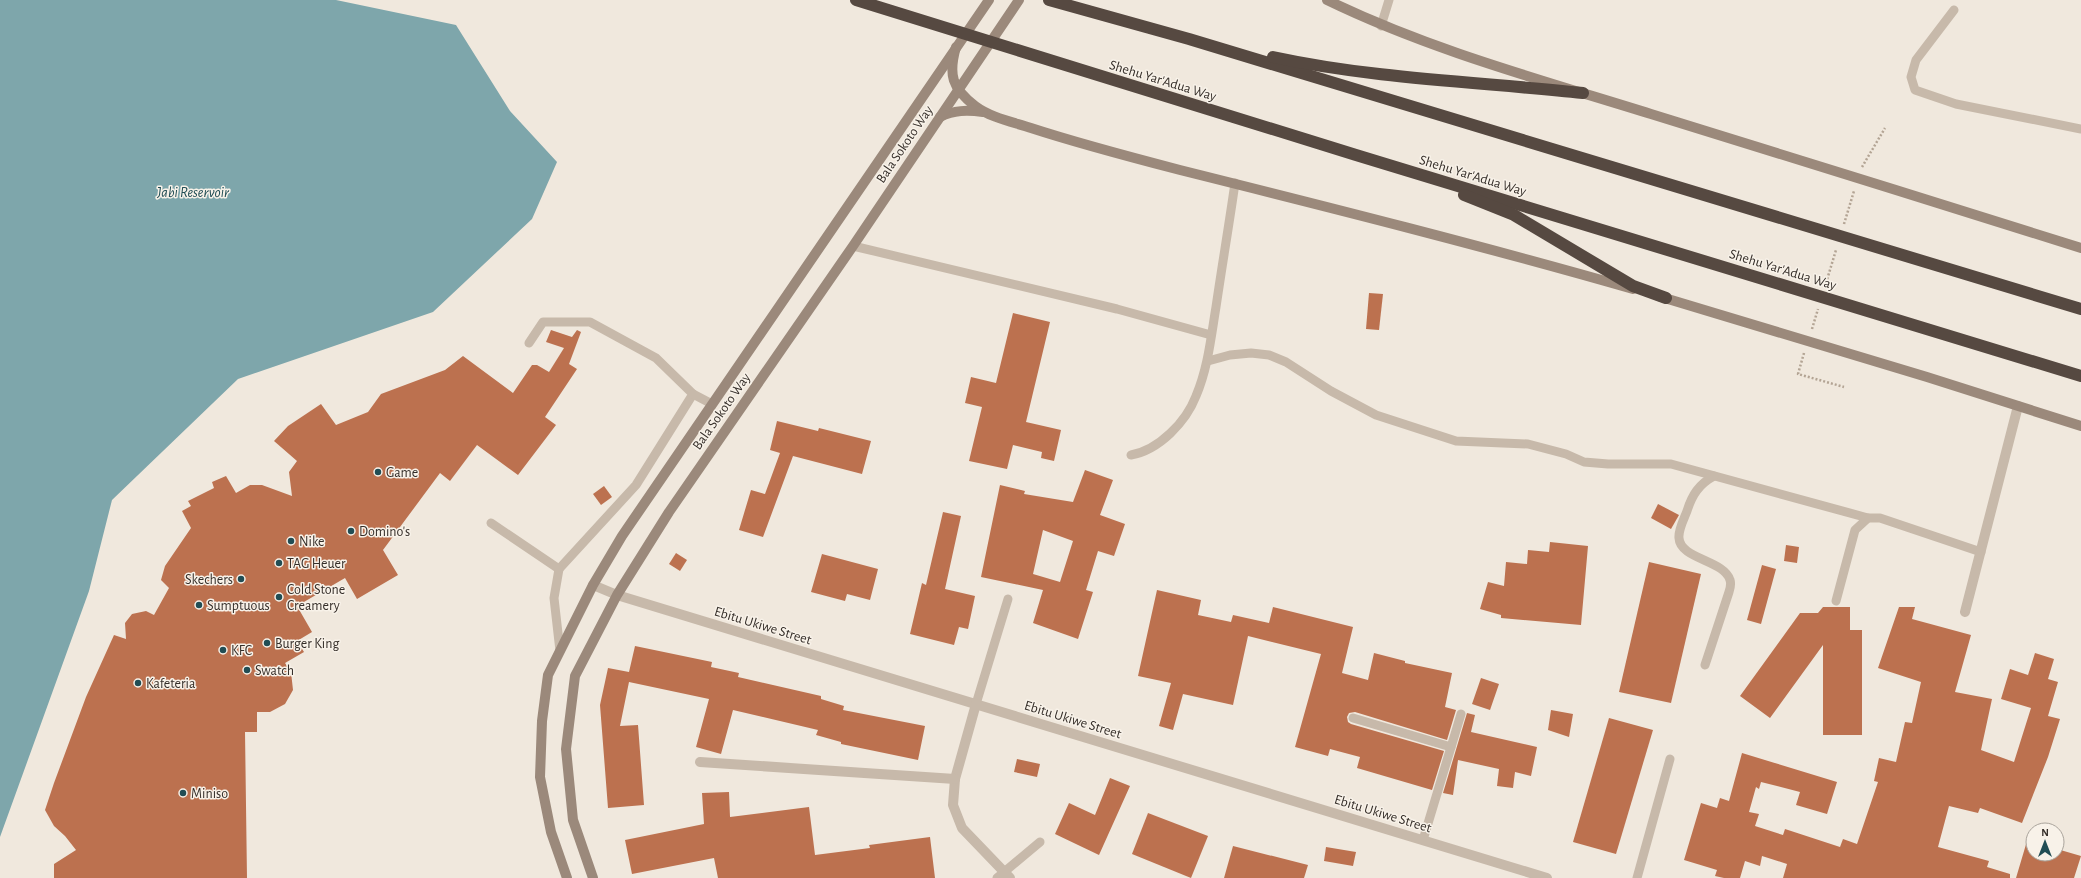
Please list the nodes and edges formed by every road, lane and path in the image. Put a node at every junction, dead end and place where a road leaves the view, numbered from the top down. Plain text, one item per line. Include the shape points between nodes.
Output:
1 (856, 0) edge
2 (989, 0) edge
3 (1019, 0) edge
4 (1048, 0) edge
5 (1327, 0) edge
6 (1388, 0) edge
7 (1954, 10) dead end
8 (1381, 26) junction
9 (1189, 39) junction
10 (956, 47) junction
11 (959, 90) junction
12 (1583, 93) junction
13 (985, 112) junction
14 (938, 118) junction
15 (1885, 128) dead end
16 (2081, 129) edge
17 (1356, 155) junction
18 (1859, 174) dead end
19 (1236, 184) junction
20 (1855, 189) dead end
21 (1843, 226) dead end
22 (853, 246) junction
23 (1837, 248) dead end
24 (2081, 248) edge
25 (1825, 285) dead end
26 (1666, 298) junction
27 (1818, 307) dead end
28 (2081, 309) edge
29 (1812, 330) dead end
30 (1211, 335) junction
31 (529, 342) dead end
32 (1805, 352) dead end
33 (1208, 360) junction
34 (2081, 376) edge
35 (1844, 387) dead end
36 (693, 394) junction
37 (712, 404) junction
38 (2018, 406) junction
39 (2081, 426) edge
40 (1131, 456) dead end
41 (1714, 476) junction
42 (1868, 518) junction
43 (491, 523) dead end
44 (1981, 552) junction
45 (559, 569) junction
46 (593, 584) junction
47 (617, 595) junction
48 (1008, 599) dead end
49 (1836, 601) dead end
50 (1965, 612) dead end
51 (560, 650) junction
52 (1705, 665) dead end
53 (976, 704) junction
54 (1461, 714) dead end
55 (1353, 718) dead end
56 (1451, 747) junction
57 (1670, 759) dead end
58 (700, 762) dead end
59 (955, 779) junction
60 (1423, 840) junction
61 (1040, 842) dead end
62 (1004, 876) edge
63 (567, 878) edge
64 (593, 878) edge
65 (1547, 878) edge
66 (1637, 878) edge

1 - 17 highway, Shehu Yar'Adua Way
2 - 10 street, Bala Sokoto Way
3 - 11 street, Bala Sokoto Way
4 - 9 highway
5 - 8 street
6 - 8 lane
7 - 16 lane via 1916,60 1911,77 1915,90 1956,104
8 - 12 street via 1522,75
9 - 12 highway via 1317,66
9 - 28 highway
10 - 11 street via 951,69
10 - 37 street, Bala Sokoto Way
11 - 13 street
11 - 14 street, Bala Sokoto Way
12 - 24 street
13 - 14 street via 957,111
13 - 19 street via 1089,146
14 - 22 street, Bala Sokoto Way
15 - 18 path
17 - 26 highway via 1514,215 1633,286
17 - 34 highway, Shehu Yar'Adua Way
19 - 26 street via 1494,250
19 - 30 lane
20 - 21 path
22 - 30 lane via 1117,309
22 - 47 street, Bala Sokoto Way via 668,512
23 - 25 path
26 - 38 street
27 - 29 path
30 - 33 lane
31 - 36 lane via 543,322 590,322 656,358
32 - 35 path via 1798,374
33 - 40 lane via 1188,413 1158,443 1142,453
33 - 41 lane via 1252,353 1269,355 1286,362 1376,415 1456,441 1528,444 1592,463 1671,464
36 - 37 lane
36 - 45 lane via 636,485
37 - 46 street, Bala Sokoto Way via 622,536
38 - 39 street
38 - 44 street
41 - 42 lane
41 - 52 lane via 1704,481 1696,490 1689,503 1679,538 1688,551 1725,572 1730,581 1729,592
42 - 44 lane via 1880,518
42 - 49 lane via 1855,530
43 - 45 lane
44 - 50 street
45 - 51 lane via 554,598
46 - 47 street, Ebitu Ukiwe Street
46 - 51 street, Bala Sokoto Way
47 - 53 street, Ebitu Ukiwe Street
47 - 64 street, Bala Sokoto Way via 576,676 566,749 573,820
48 - 53 lane
51 - 63 street, Bala Sokoto Way via 548,674 542,722 540,777 550,832
53 - 59 street
53 - 60 street, Ebitu Ukiwe Street
54 - 56 lane
55 - 56 lane
56 - 60 lane
57 - 66 lane
58 - 59 street
59 - 62 street via 954,805 962,828
60 - 65 street, Ebitu Ukiwe Street
61 - 62 lane

